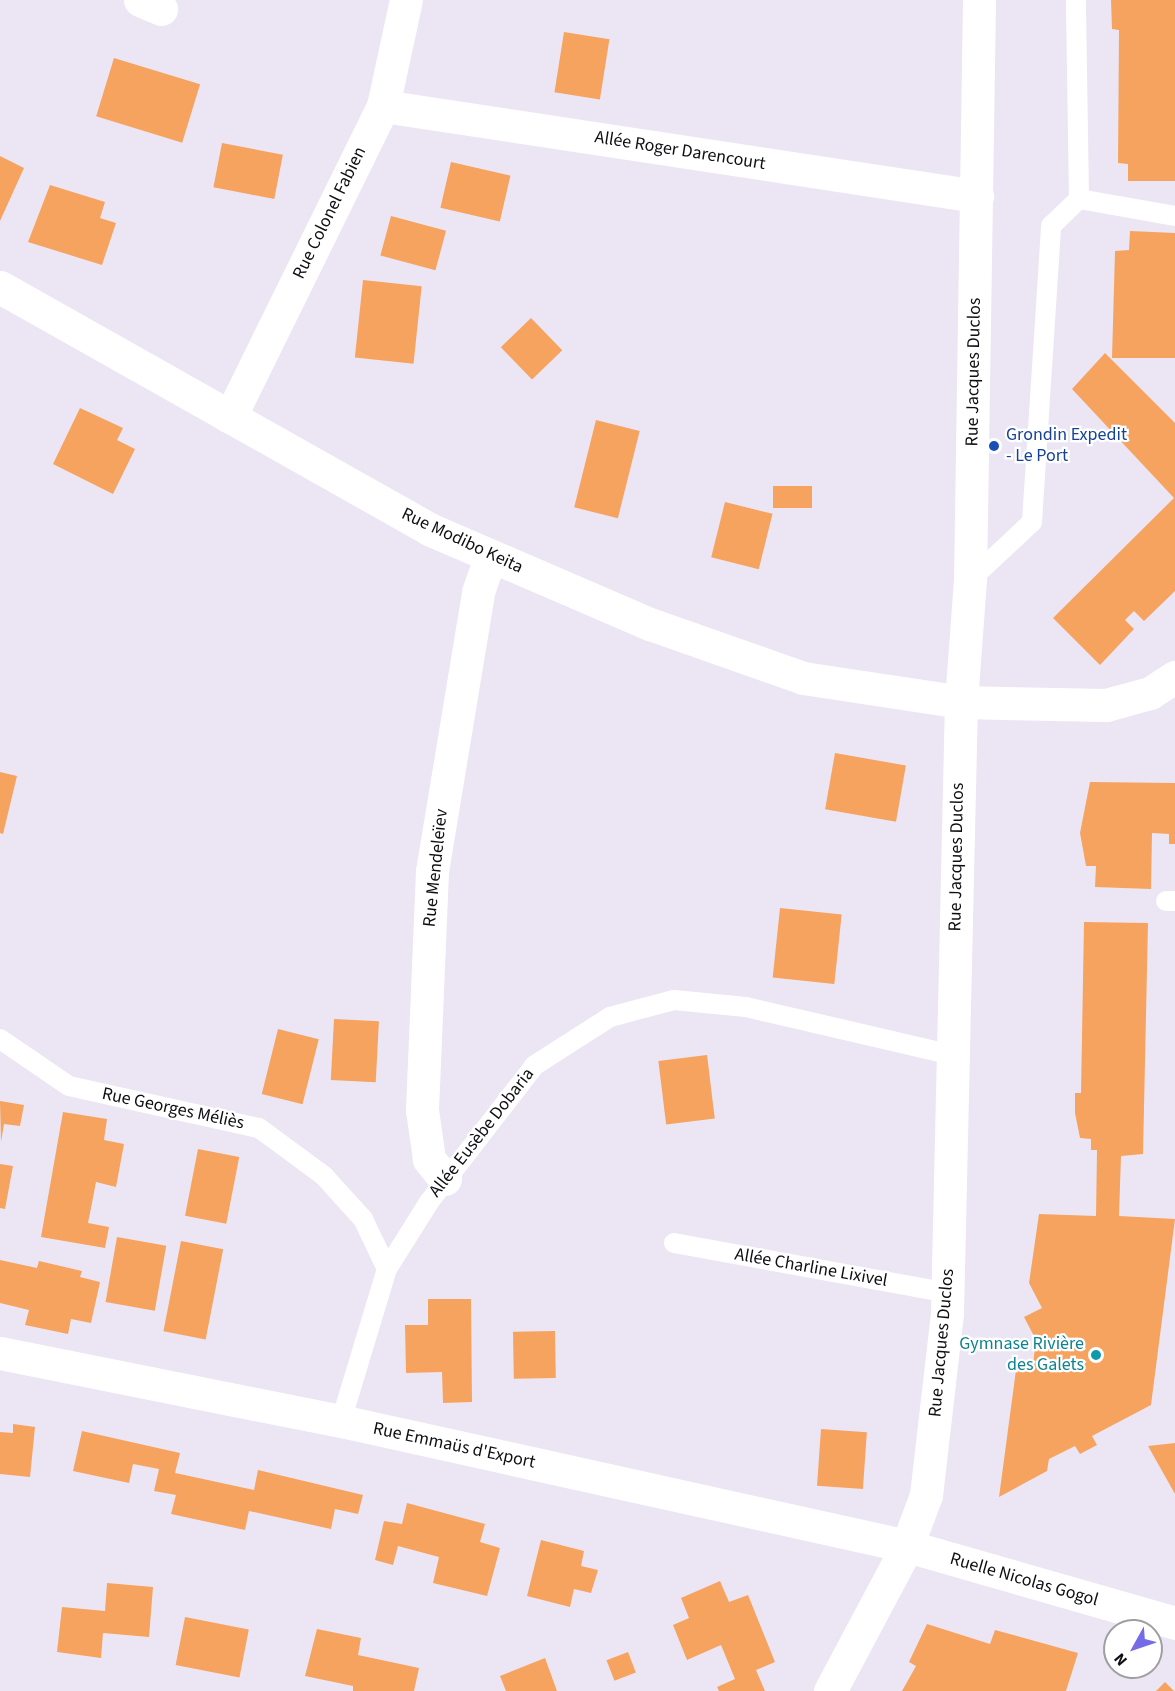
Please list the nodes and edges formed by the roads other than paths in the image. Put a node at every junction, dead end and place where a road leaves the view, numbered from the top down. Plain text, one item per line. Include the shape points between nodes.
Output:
1 (406, 0) edge
2 (979, 0) edge
3 (1076, 0) edge
4 (383, 106) junction
5 (977, 196) junction
6 (1079, 199) junction
7 (1175, 216) edge
8 (0, 287) edge
9 (230, 417) junction
10 (490, 557) junction
11 (970, 580) junction
12 (1175, 677) edge
13 (961, 702) junction
14 (0, 1039) edge
15 (953, 1055) junction
16 (445, 1179) junction
17 (674, 1243) dead end
18 (387, 1269) junction
19 (948, 1293) junction
20 (0, 1353) edge
21 (341, 1421) junction
22 (907, 1546) junction
23 (1175, 1623) edge
24 (830, 1691) edge

1 - 4 street, Rue Colonel Fabien
2 - 5 street, Rue Jacques Duclos
3 - 6 lane
4 - 5 street, Allée Roger Darencourt
4 - 9 street, Rue Colonel Fabien
5 - 11 street, Rue Jacques Duclos
6 - 7 lane
6 - 11 lane via 1051,226 1032,522
8 - 9 street, Rue Modibo Keita
9 - 10 street, Rue Modibo Keita via 429,529
10 - 13 street, Rue Modibo Keita via 650,624 803,678
10 - 16 street, Rue Mendeleïev via 478,592 432,871 422,1110 429,1159
11 - 13 street, Rue Jacques Duclos
12 - 13 street, Rue Modibo Keita via 1150,693 1106,705
13 - 15 street, Rue Jacques Duclos
14 - 18 lane, Rue Georges Méliès via 69,1086 260,1128 332,1184 363,1219
15 - 16 lane, Allée Eusèbe Dobaria via 746,1006 674,1000 610,1017 535,1065
15 - 19 street, Rue Jacques Duclos
16 - 18 lane, Allée Eusèbe Dobaria
17 - 19 lane, Allée Charline Lixivel
18 - 21 lane
19 - 22 street, Rue Jacques Duclos via 926,1495
20 - 21 street, Rue Emmaüs d'Export
21 - 22 street, Rue Emmaüs d'Export
22 - 23 street, Ruelle Nicolas Gogol
22 - 24 street, Rue Jacques Duclos

